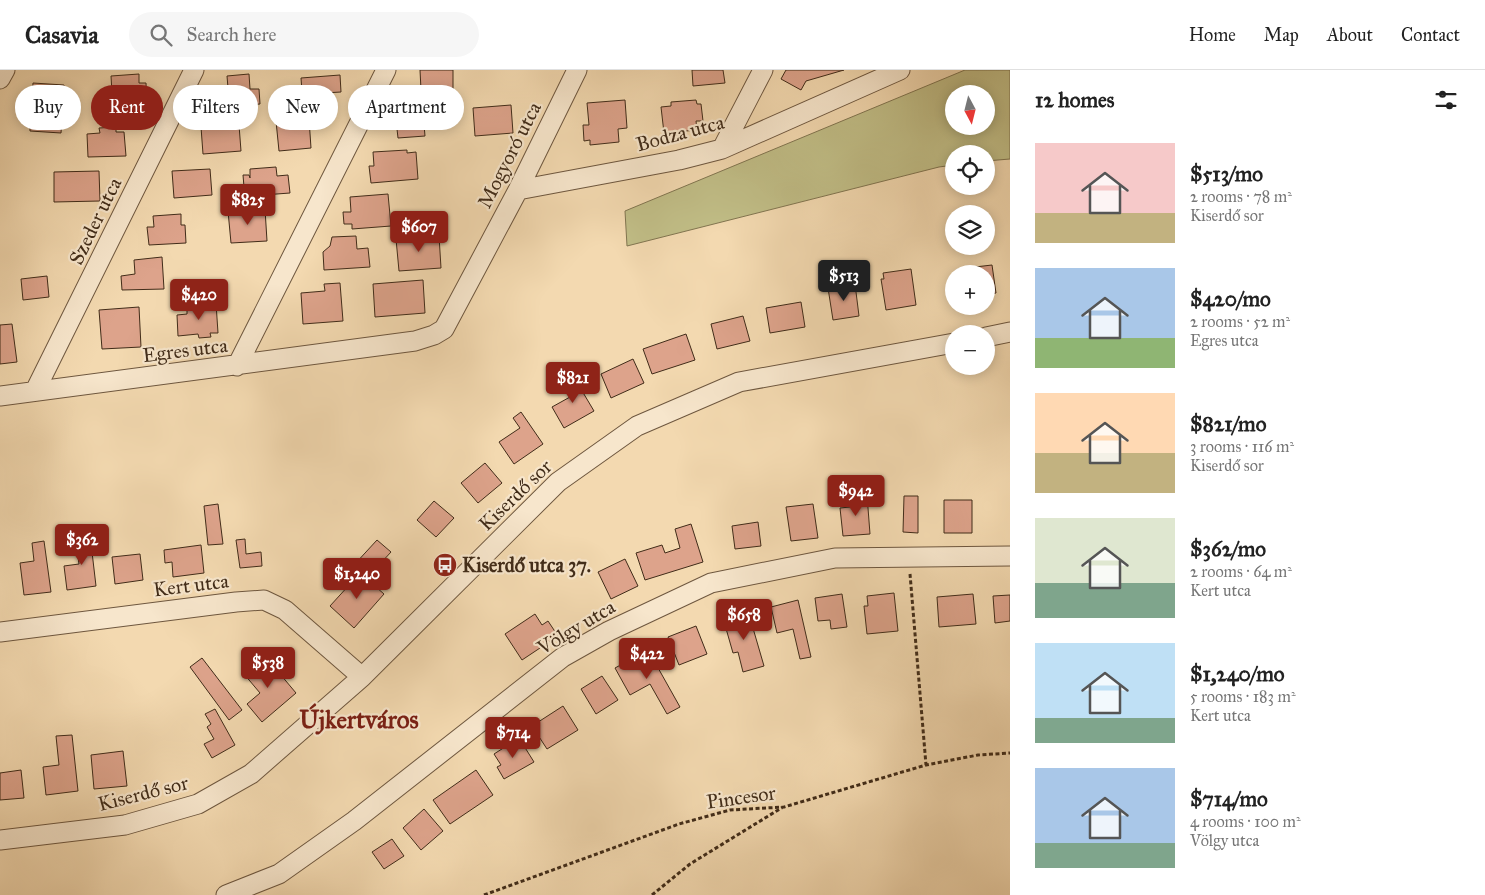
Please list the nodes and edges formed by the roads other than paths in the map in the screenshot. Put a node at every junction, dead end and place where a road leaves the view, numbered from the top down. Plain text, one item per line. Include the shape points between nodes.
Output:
1 (5, 70) edge
2 (194, 70) edge
3 (386, 70) edge
4 (576, 70) edge
5 (763, 70) edge
6 (900, 70) edge
7 (0, 79) edge
8 (722, 149) junction
9 (518, 190) junction
10 (1010, 332) edge
11 (434, 335) joint
12 (995, 335) edge
13 (945, 345) edge
14 (237, 366) junction
15 (35, 391) junction
16 (0, 396) edge
17 (1010, 556) edge
18 (0, 632) edge
19 (362, 677) junction
20 (0, 840) edge
21 (226, 895) edge

1 - 7 street
2 - 15 street, Szeder utca
3 - 14 street
4 - 9 street, Mogyoró utca
5 - 8 street
6 - 8 street, Bodza utca
8 - 9 street, Bodza utca
9 - 11 street, Mogyoró utca via 444,329
10 - 12 street
11 - 14 street, Egres utca via 415,341
13 - 19 street, Kiserdő sor via 739,382 637,426 558,482
14 - 15 street, Egres utca
15 - 16 street, Egres utca
17 - 21 street, Völgy utca via 836,558 711,583 609,631 563,657 354,821 279,874
18 - 19 street, Kert utca via 264,600 285,610
19 - 20 street, Kiserdő sor via 250,774 198,804 125,825

